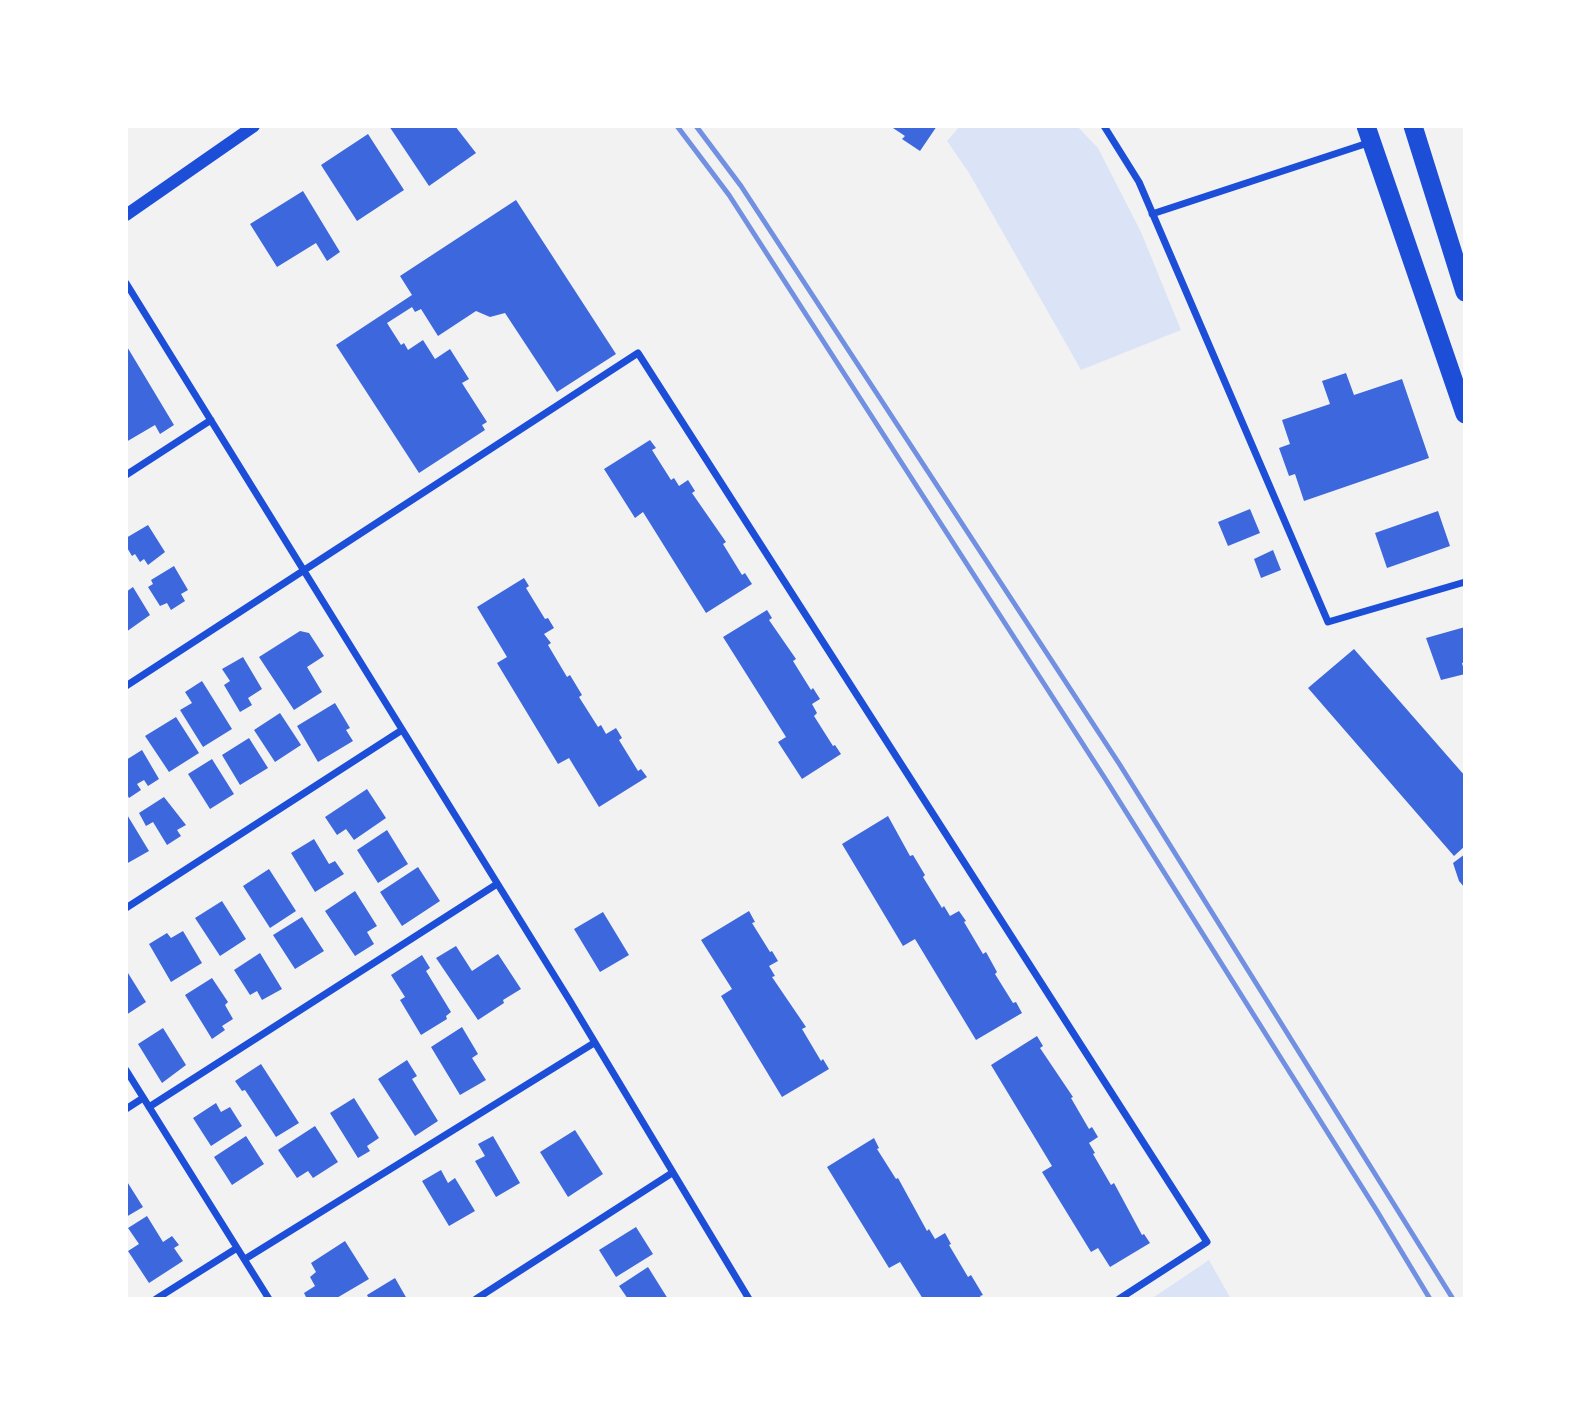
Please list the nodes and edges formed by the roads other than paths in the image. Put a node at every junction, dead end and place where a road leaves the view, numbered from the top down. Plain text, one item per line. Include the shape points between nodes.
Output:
1 (254, 126) edge
2 (1104, 126) edge
3 (1413, 126) edge
4 (1369, 134) edge
5 (1152, 214) junction
6 (126, 215) edge
7 (126, 283) edge
8 (1465, 292) edge
9 (1465, 414) edge
10 (211, 421) junction
11 (126, 475) edge
12 (303, 569) junction
13 (1465, 583) edge
14 (126, 686) edge
15 (402, 730) junction
16 (497, 884) junction
17 (126, 908) edge
18 (594, 1043) junction
19 (126, 1070) edge
20 (143, 1098) junction
21 (149, 1107) junction
22 (126, 1109) edge
23 (673, 1173) junction
24 (237, 1248) junction
25 (244, 1259) junction
26 (156, 1299) edge
27 (269, 1299) edge
28 (476, 1299) edge
29 (749, 1299) edge
30 (1119, 1299) edge

1 - 6 street
2 - 5 street via 1139,182
3 - 8 highway
4 - 5 street
4 - 9 highway
5 - 13 street via 1328,622
7 - 10 street
10 - 11 street
10 - 12 street
12 - 14 street
12 - 15 street
12 - 30 street via 638,353 1207,1242
15 - 16 street
15 - 17 street
16 - 18 street
16 - 21 street
18 - 23 street
18 - 25 street
19 - 20 street
20 - 21 street
20 - 22 street
21 - 24 street
23 - 28 street
23 - 29 street
24 - 25 street
24 - 26 street
25 - 27 street

